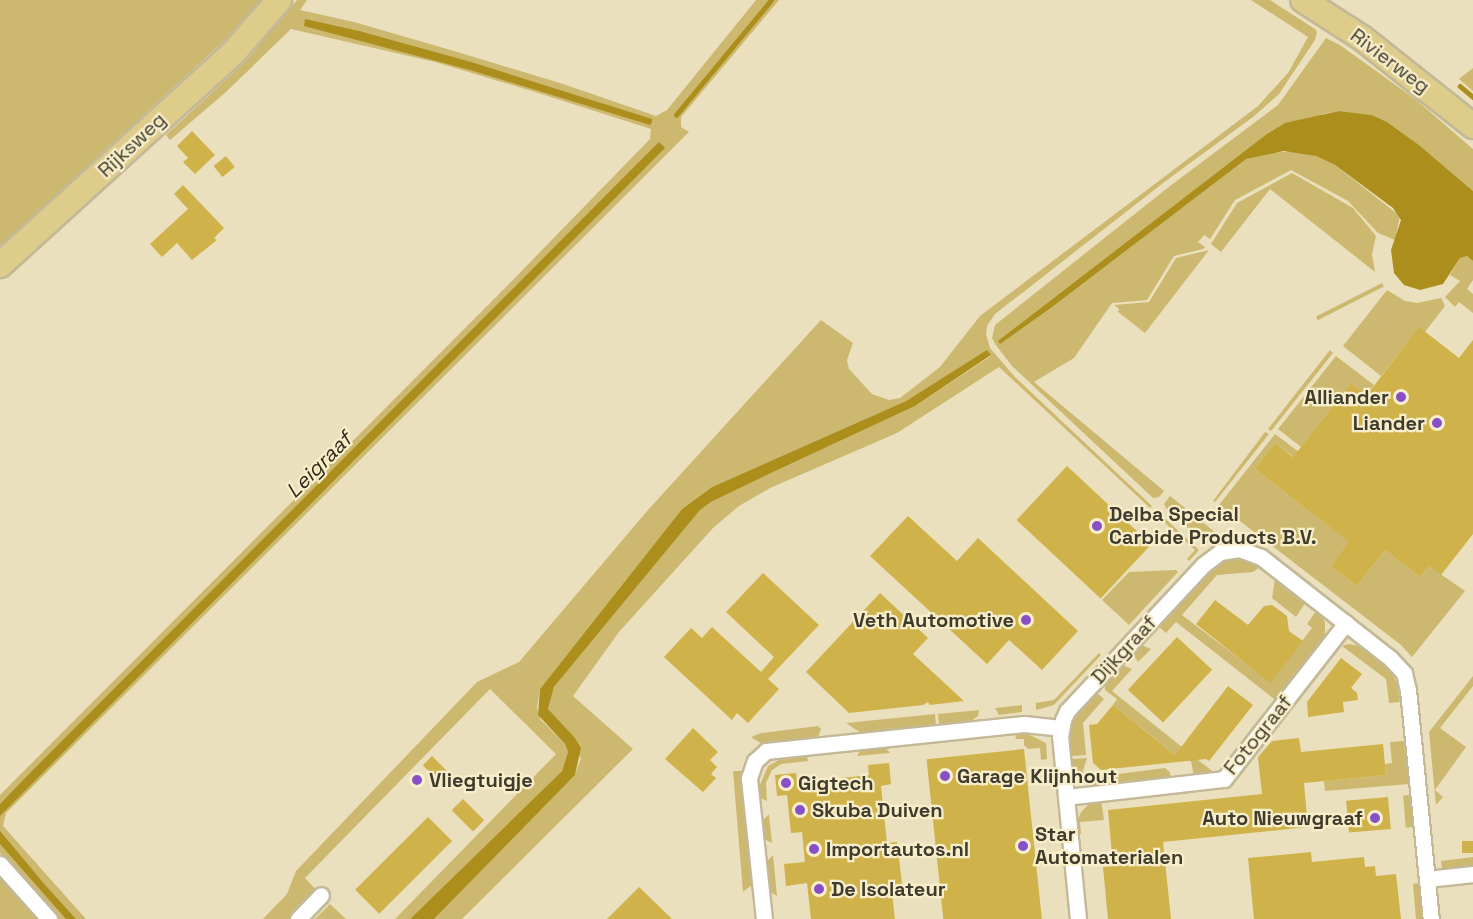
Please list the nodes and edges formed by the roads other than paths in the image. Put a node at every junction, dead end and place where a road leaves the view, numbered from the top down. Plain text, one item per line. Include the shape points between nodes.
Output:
1 (279, 0) edge
2 (1303, 0) edge
3 (1473, 126) edge
4 (0, 265) edge
5 (1346, 623) junction
6 (1060, 728) junction
7 (1066, 797) junction
8 (0, 864) edge
9 (1473, 874) edge
10 (1427, 879) junction
11 (321, 895) dead end
12 (49, 919) edge
13 (298, 919) edge
14 (764, 919) edge
15 (1078, 919) edge
16 (1431, 919) edge

1 - 4 main road, Rijksweg via 225,60
2 - 3 main road, Rivierweg via 1362,38
5 - 6 street, Dijkgraaf via 1254,553 1239,549 1220,552 1203,564 1068,711
5 - 7 street, Fotograaf via 1224,779
5 - 10 street, Dijkgraaf via 1390,658 1406,679
6 - 7 street
6 - 14 street via 1024,724 766,751 755,761 749,778
7 - 15 street
8 - 12 street
9 - 10 street
10 - 16 street, Dijkgraaf
11 - 13 street

